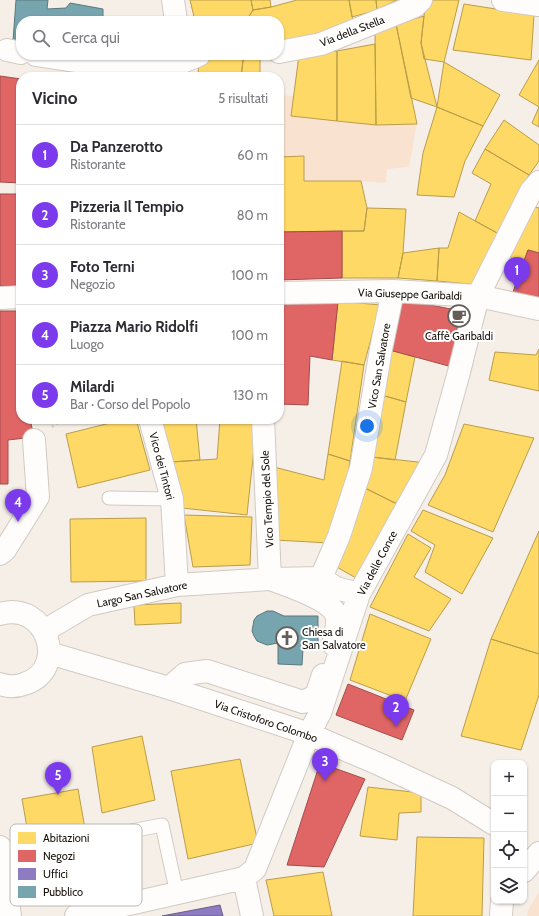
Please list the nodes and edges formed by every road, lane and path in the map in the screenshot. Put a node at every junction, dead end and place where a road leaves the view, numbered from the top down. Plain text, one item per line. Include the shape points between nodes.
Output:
1 (173, 0) edge
2 (421, 0) edge
3 (503, 0) edge
4 (539, 6) edge
5 (175, 16) edge
6 (284, 51) edge
7 (68, 60) edge
8 (185, 63) edge
9 (539, 182) edge
10 (393, 292) junction
11 (284, 293) edge
12 (478, 296) junction
13 (0, 298) edge
14 (16, 298) edge
15 (539, 309) edge
16 (151, 424) edge
17 (263, 424) edge
18 (34, 440) dead end
19 (109, 498) dead end
20 (172, 499) junction
21 (0, 554) edge
22 (270, 579) junction
23 (328, 583) junction
24 (177, 585) junction
25 (360, 594) junction
26 (0, 614) edge
27 (44, 631) junction
28 (49, 653) junction
29 (0, 684) edge
30 (168, 688) junction
31 (309, 734) junction
32 (491, 822) edge
33 (142, 829) edge
34 (527, 845) edge
35 (0, 847) edge
36 (539, 853) edge
37 (526, 868) edge
38 (244, 878) junction
39 (176, 894) junction
40 (142, 901) edge
41 (502, 904) edge
42 (121, 906) edge
43 (10, 916) edge
44 (76, 916) edge
45 (252, 916) edge
46 (501, 916) edge

1 - 5 street
2 - 6 street, Via della Stella via 415,6 321,44
3 - 4 street
7 - 8 street via 107,66
9 - 12 street, Via delle Conce via 531,191
10 - 11 street, Via Giuseppe Garibaldi
10 - 12 street, Via Giuseppe Garibaldi
10 - 23 street, Vico San Salvatore via 361,468 339,536
12 - 15 street, Via Giuseppe Garibaldi
12 - 25 street, Via delle Conce via 436,455
13 - 14 street
16 - 20 street, Vico dei Tintori
17 - 22 street, Vico Tempio del Sole
18 - 21 street via 38,497
19 - 20 lane
20 - 24 street, Vico dei Tintori
22 - 23 street, Largo San Salvatore
22 - 24 street, Largo San Salvatore
22 - 30 street, Largo San Salvatore via 324,600 336,614 337,632 316,696 303,702 207,671 186,674
23 - 25 street, Largo San Salvatore
24 - 27 street, Largo San Salvatore via 88,605
25 - 31 street, Via delle Conce via 320,713
26 - 27 street via 14,612 26,615 36,621
27 - 28 street
28 - 29 street via 46,665 39,676 28,683 17,687
28 - 30 street, Via Cristoforo Colombo
30 - 31 street, Via Cristoforo Colombo
31 - 32 street, Via Cristoforo Colombo via 452,798
31 - 38 street, Via delle Conce via 255,869
33 - 39 lane via 162,825
34 - 36 street
35 - 43 street
36 - 37 street
38 - 39 street
38 - 45 street
39 - 40 street
41 - 46 street
42 - 44 street

